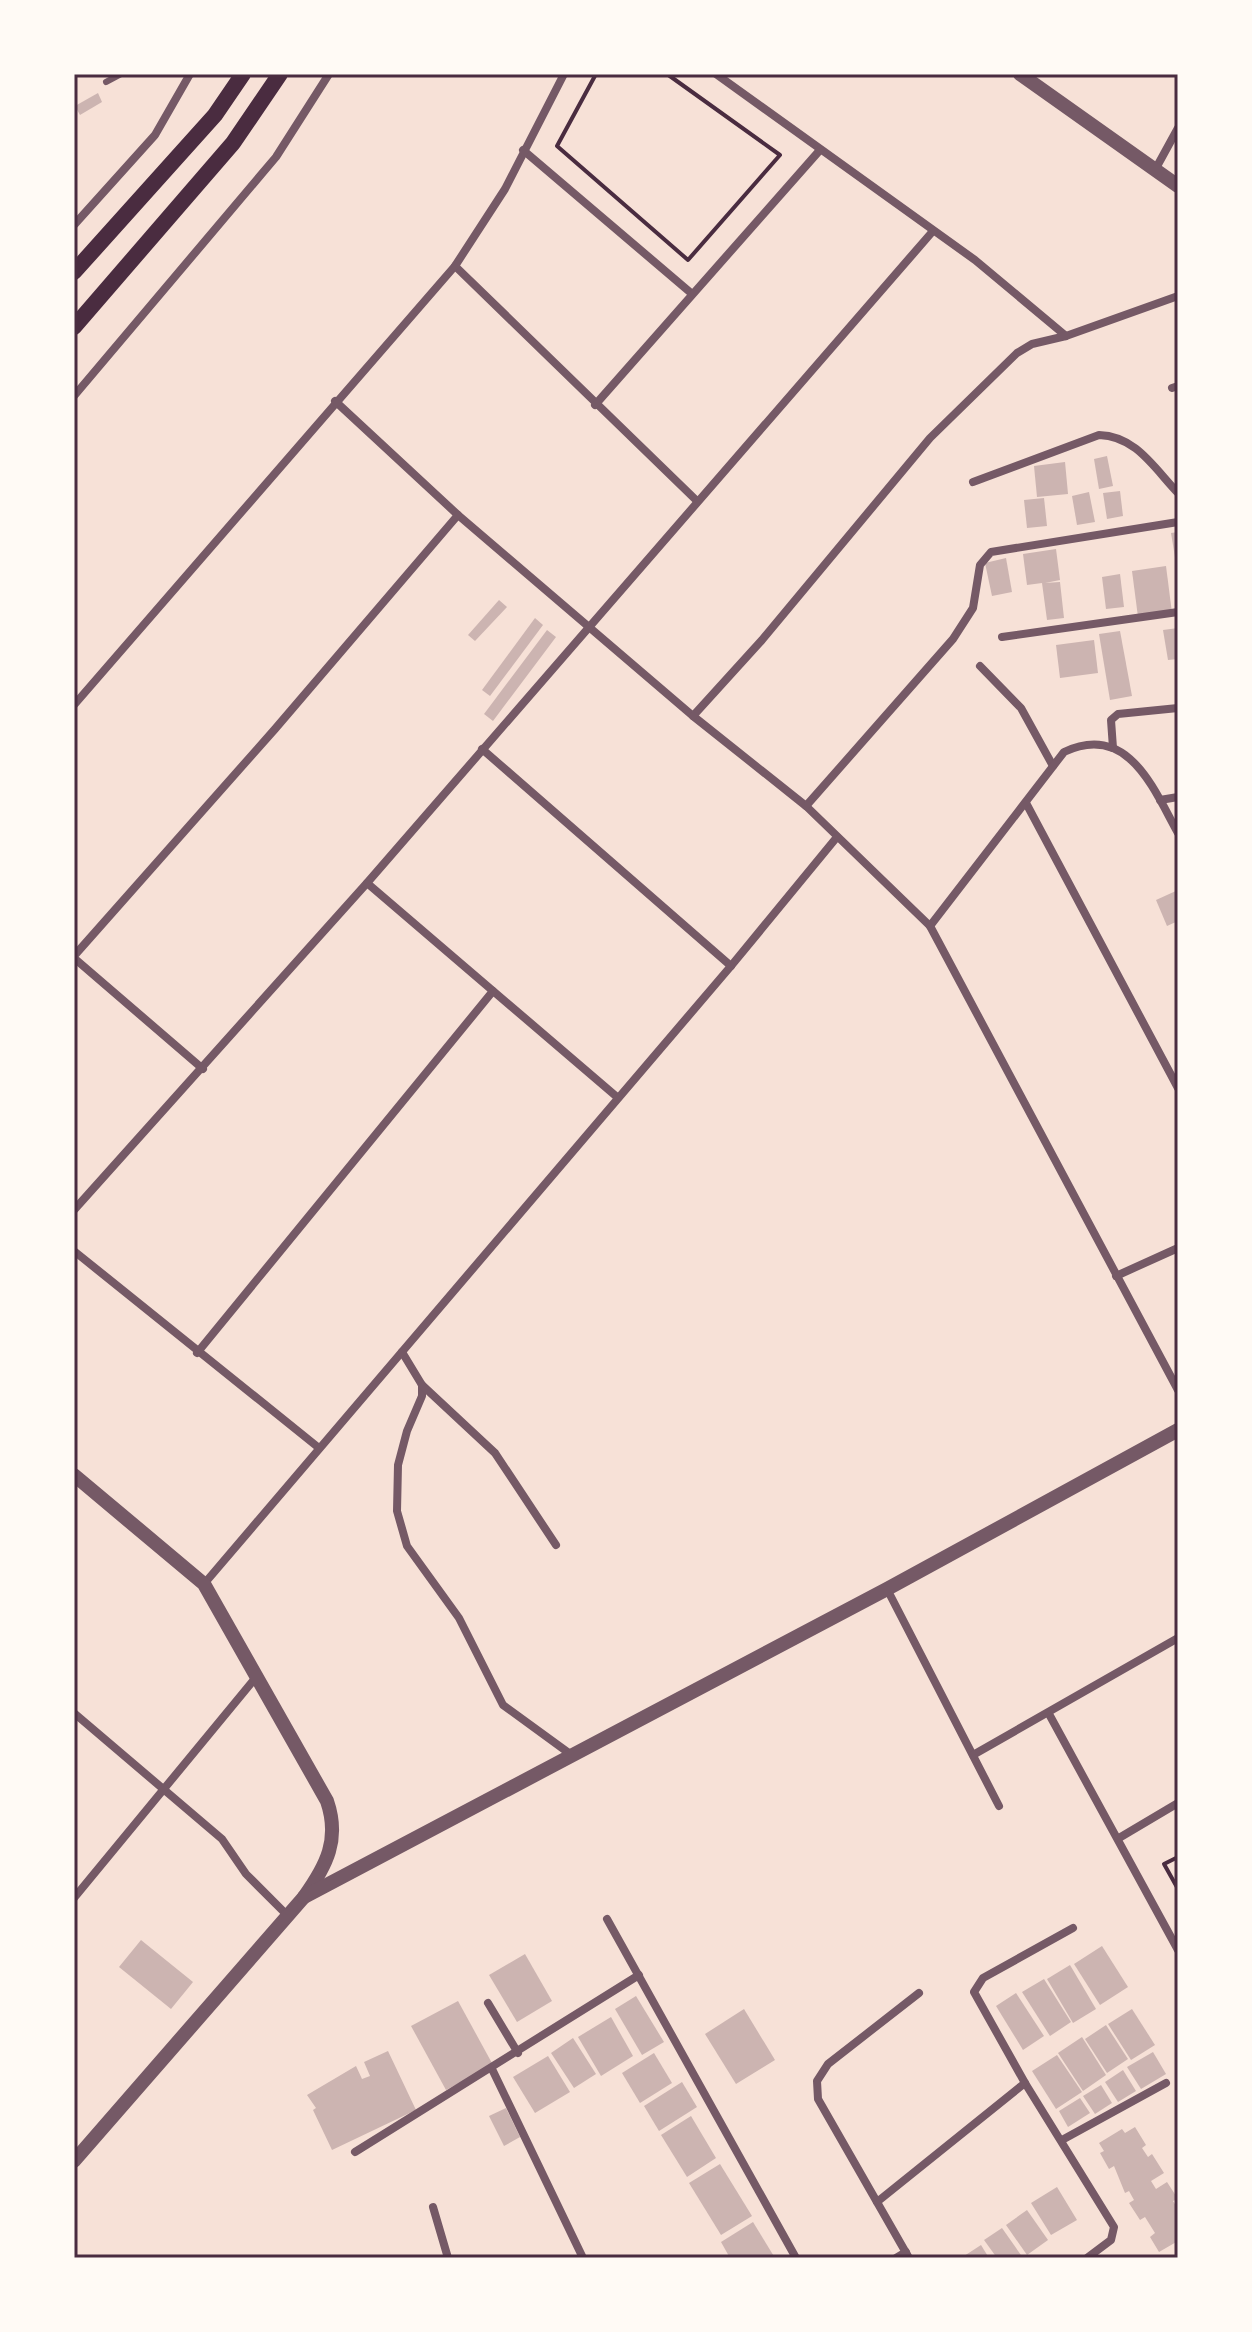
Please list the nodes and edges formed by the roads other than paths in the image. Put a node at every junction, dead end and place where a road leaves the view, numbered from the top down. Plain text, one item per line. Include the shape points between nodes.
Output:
1 (121, 74) edge
2 (190, 74) edge
3 (243, 74) edge
4 (280, 74) edge
5 (329, 74) edge
6 (564, 74) edge
7 (716, 74) edge
8 (1020, 74) edge
9 (106, 82) dead end
10 (1178, 128) edge
11 (523, 150) junction
12 (820, 150) junction
13 (1155, 170) junction
14 (1178, 186) edge
15 (74, 225) edge
16 (933, 231) junction
17 (455, 266) junction
18 (74, 272) edge
19 (691, 293) junction
20 (1178, 296) edge
21 (74, 327) edge
22 (1066, 336) junction
23 (74, 396) edge
24 (335, 401) junction
25 (595, 405) junction
26 (973, 482) dead end
27 (1178, 493) edge
28 (697, 501) junction
29 (458, 515) junction
30 (1178, 522) edge
31 (1178, 612) edge
32 (589, 624) junction
33 (1002, 637) dead end
34 (980, 666) dead end
35 (74, 705) edge
36 (1178, 708) edge
37 (693, 716) junction
38 (1113, 748) junction
39 (482, 749) junction
40 (1053, 766) junction
41 (1178, 797) edge
42 (1160, 800) junction
43 (1026, 803) junction
44 (806, 806) junction
45 (1178, 833) edge
46 (837, 837) junction
47 (367, 883) junction
48 (930, 926) junction
49 (74, 957) edge
50 (731, 966) junction
51 (493, 991) junction
52 (203, 1069) junction
53 (1178, 1088) edge
54 (617, 1097) junction
55 (74, 1210) edge
56 (1178, 1248) edge
57 (74, 1251) edge
58 (1116, 1276) junction
59 (402, 1352) junction
60 (197, 1353) junction
61 (422, 1385) junction
62 (1178, 1390) edge
63 (1178, 1430) edge
64 (319, 1448) junction
65 (74, 1475) edge
66 (556, 1545) dead end
67 (204, 1584) junction
68 (887, 1589) junction
69 (1178, 1638) edge
70 (258, 1675) junction
71 (74, 1713) edge
72 (1049, 1714) junction
73 (973, 1755) junction
74 (574, 1757) junction
75 (165, 1792) junction
76 (1178, 1803) edge
77 (999, 1806) dead end
78 (1119, 1838) junction
79 (304, 1897) junction
80 (74, 1898) edge
81 (288, 1916) junction
82 (607, 1919) dead end
83 (1073, 1928) dead end
84 (1178, 1950) edge
85 (639, 1975) junction
86 (919, 1993) dead end
87 (488, 2003) dead end
88 (518, 2053) junction
89 (492, 2069) junction
90 (1025, 2083) junction
91 (1166, 2083) dead end
92 (1062, 2140) junction
93 (355, 2152) dead end
94 (74, 2161) edge
95 (877, 2202) junction
96 (433, 2207) dead end
97 (908, 2255) edge
98 (448, 2258) edge
99 (583, 2258) edge
100 (796, 2258) edge
101 (896, 2258) edge
102 (1087, 2258) edge

1 - 9 lane
2 - 15 street via 155,135
3 - 18 main road via 215,115
4 - 21 main road via 233,143
5 - 23 street via 276,157
6 - 11 street
7 - 12 street
8 - 13 street
10 - 13 street
11 - 17 street via 505,189
11 - 19 street
12 - 16 street
12 - 19 street
13 - 14 street
16 - 22 street
16 - 28 street
17 - 24 street
17 - 25 street
19 - 25 street
20 - 22 street
22 - 37 street via 1017,353 930,438
24 - 29 street
24 - 35 street
25 - 28 street
26 - 27 street via 1099,435 1116,435 1129,441
28 - 32 street
29 - 32 street
29 - 49 street
30 - 44 street via 991,552 980,565 973,608 953,639
31 - 33 street
32 - 37 street
32 - 39 street
34 - 40 street via 1021,708
36 - 38 street via 1118,714 1111,720
37 - 44 street
38 - 40 street via 1079,745
38 - 42 street via 1143,770
39 - 47 street
39 - 50 street
40 - 43 street
41 - 42 street
42 - 45 street
43 - 48 street
43 - 53 street
44 - 46 street
46 - 48 street
46 - 50 street
47 - 51 street
47 - 52 street
48 - 58 street
49 - 52 street
50 - 54 street
51 - 54 street
51 - 60 street
52 - 55 street
54 - 59 street
56 - 58 street
57 - 60 street
58 - 62 street
59 - 61 street
59 - 64 street
60 - 64 street
61 - 66 street via 495,1453
61 - 74 street via 398,1465 397,1511 407,1546 459,1618 503,1705
63 - 68 street
64 - 67 street
65 - 67 street
67 - 70 street
68 - 73 street
68 - 74 street
69 - 72 street
70 - 75 street
70 - 79 street via 334,1822 329,1857
71 - 75 street
72 - 73 street
72 - 78 street
73 - 77 street
74 - 79 street
75 - 80 street
75 - 81 street via 222,1839 246,1874
76 - 78 street
78 - 84 street
79 - 81 street
81 - 94 street
82 - 85 street
83 - 90 street via 976,1983 978,2003
85 - 88 street
85 - 100 street
86 - 95 street via 828,2064 817,2081 818,2099
87 - 88 street
88 - 89 street
89 - 93 street
89 - 99 street
90 - 92 street
90 - 95 street
91 - 92 street
92 - 102 street via 1114,2227 1111,2240
95 - 97 street
96 - 98 street
97 - 101 street

